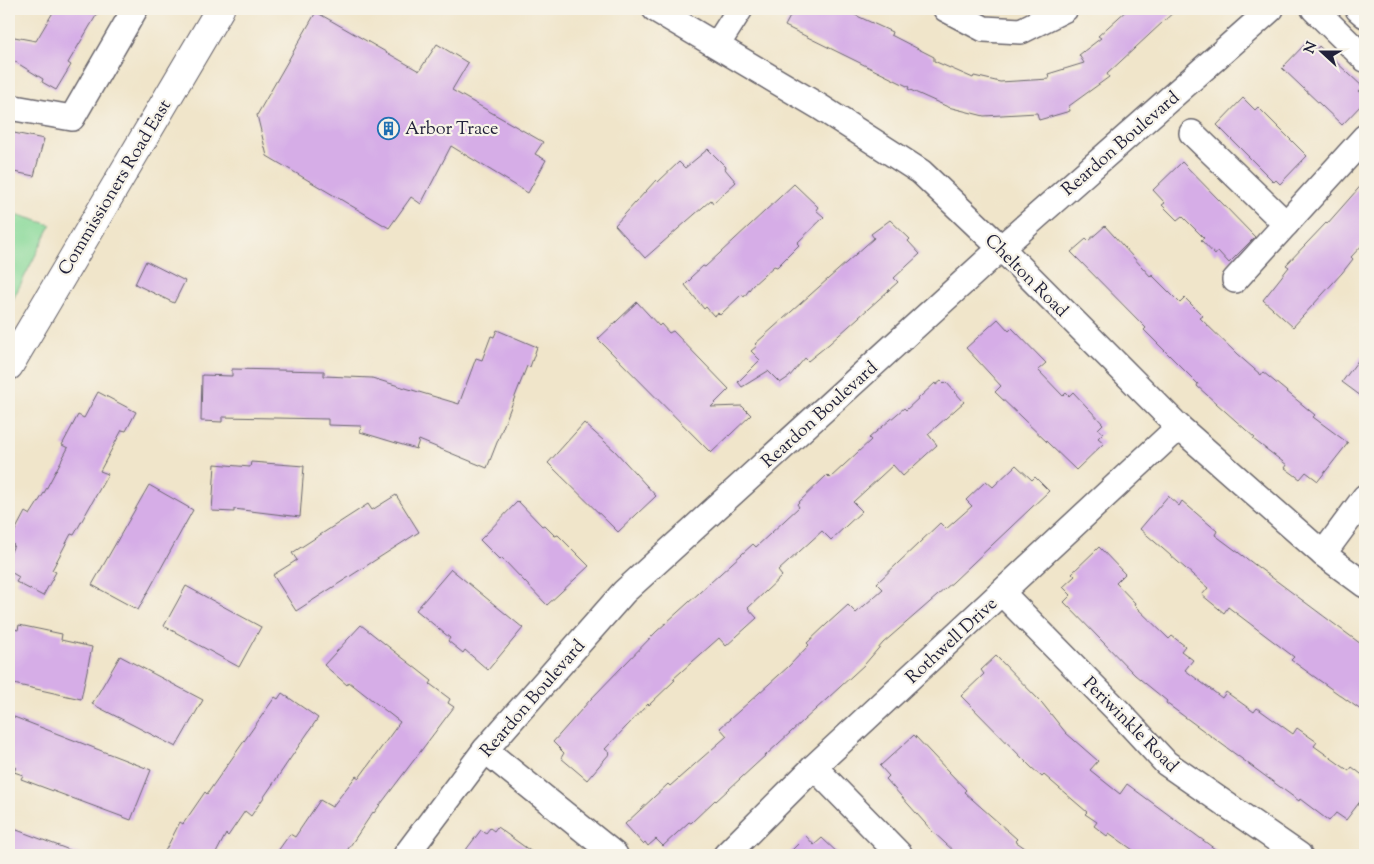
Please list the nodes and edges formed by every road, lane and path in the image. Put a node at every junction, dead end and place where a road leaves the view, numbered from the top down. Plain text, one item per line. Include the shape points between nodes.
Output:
1 (135, 9) edge
2 (220, 9) edge
3 (655, 9) edge
4 (740, 9) edge
5 (946, 9) edge
6 (1065, 9) edge
7 (1271, 9) edge
8 (1314, 9) edge
9 (1358, 9) edge
10 (1365, 15) edge
11 (718, 45) junction
12 (1365, 59) edge
13 (9, 107) edge
14 (1192, 134) dead end
15 (1365, 137) edge
16 (1286, 224) junction
17 (1001, 248) junction
18 (1234, 280) dead end
19 (9, 366) edge
20 (1180, 427) junction
21 (1365, 497) edge
22 (1323, 554) junction
23 (1365, 585) edge
24 (1002, 593) junction
25 (485, 750) junction
26 (814, 768) junction
27 (406, 855) edge
28 (615, 855) edge
29 (726, 855) edge
30 (900, 855) edge
31 (1299, 855) edge

1 - 13 street via 72,118
2 - 19 main road, Commissioners Road East
3 - 11 street, Chelton Road
4 - 11 street
5 - 6 street via 984,29 1021,31
7 - 17 street, Reardon Boulevard
8 - 12 street
9 - 10 street
11 - 17 street, Chelton Road via 921,172
14 - 16 street
15 - 16 street
16 - 18 street
17 - 20 street, Chelton Road
17 - 25 street, Reardon Boulevard via 624,592
20 - 22 street, Chelton Road
20 - 24 street, Rothwell Drive
21 - 22 street
22 - 23 street, Chelton Road
24 - 26 street, Rothwell Drive
24 - 31 street, Periwinkle Road via 1166,764
25 - 27 street, Reardon Boulevard
25 - 28 street
26 - 29 street, Rothwell Drive
26 - 30 street

